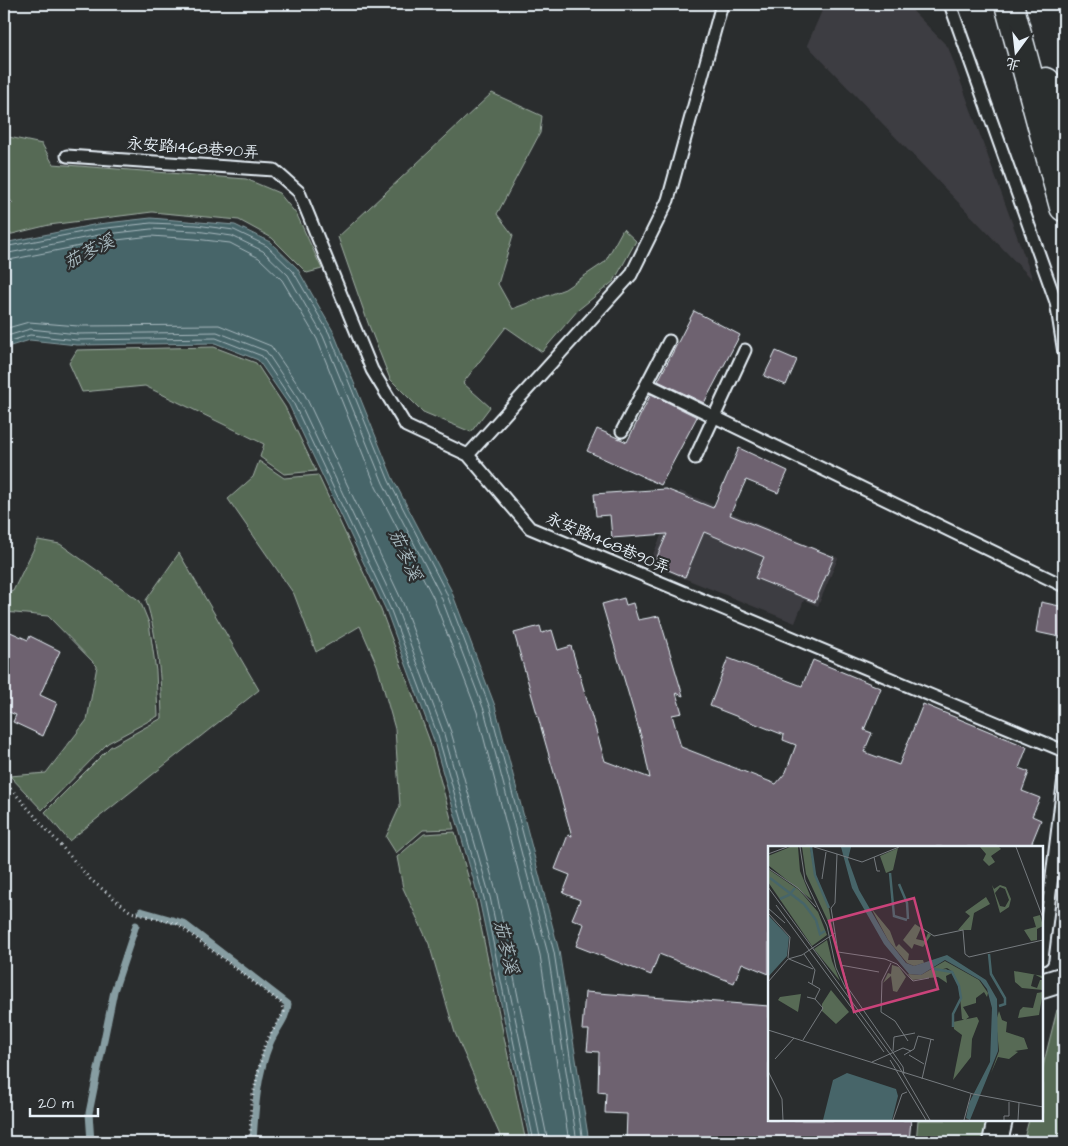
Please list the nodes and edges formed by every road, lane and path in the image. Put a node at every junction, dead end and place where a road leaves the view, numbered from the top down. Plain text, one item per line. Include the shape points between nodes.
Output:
1 (722, 4) edge
2 (950, 4) edge
3 (1011, 4) edge
4 (1043, 96) junction
5 (1064, 127) edge
6 (67, 156) dead end
7 (1064, 207) edge
8 (669, 340) dead end
9 (745, 350) dead end
10 (1064, 354) edge
11 (647, 384) junction
12 (715, 417) junction
13 (622, 431) dead end
14 (468, 455) junction
15 (695, 458) dead end
16 (1064, 586) edge
17 (1064, 751) edge
18 (1064, 777) edge
19 (4, 781) edge
20 (1043, 951) edge
21 (1064, 979) edge
22 (1043, 986) edge
23 (1000, 1121) edge
24 (250, 1142) edge
25 (995, 1142) edge

1 - 14 lane via 668,200 631,275
2 - 10 lane via 1056,302
3 - 4 highway
4 - 5 highway
4 - 7 highway
6 - 14 lane, 永安路1468巷90弄 via 274,170 299,192 372,370 406,426
8 - 11 lane
9 - 12 lane
11 - 12 lane
11 - 13 lane
12 - 15 lane
12 - 16 lane
14 - 17 lane, 永安路1468巷90弄 via 530,528
18 - 20 lane
19 - 24 path via 91,880 131,912 178,924 281,1002 284,1012 265,1043 253,1095
21 - 22 street
23 - 25 street

